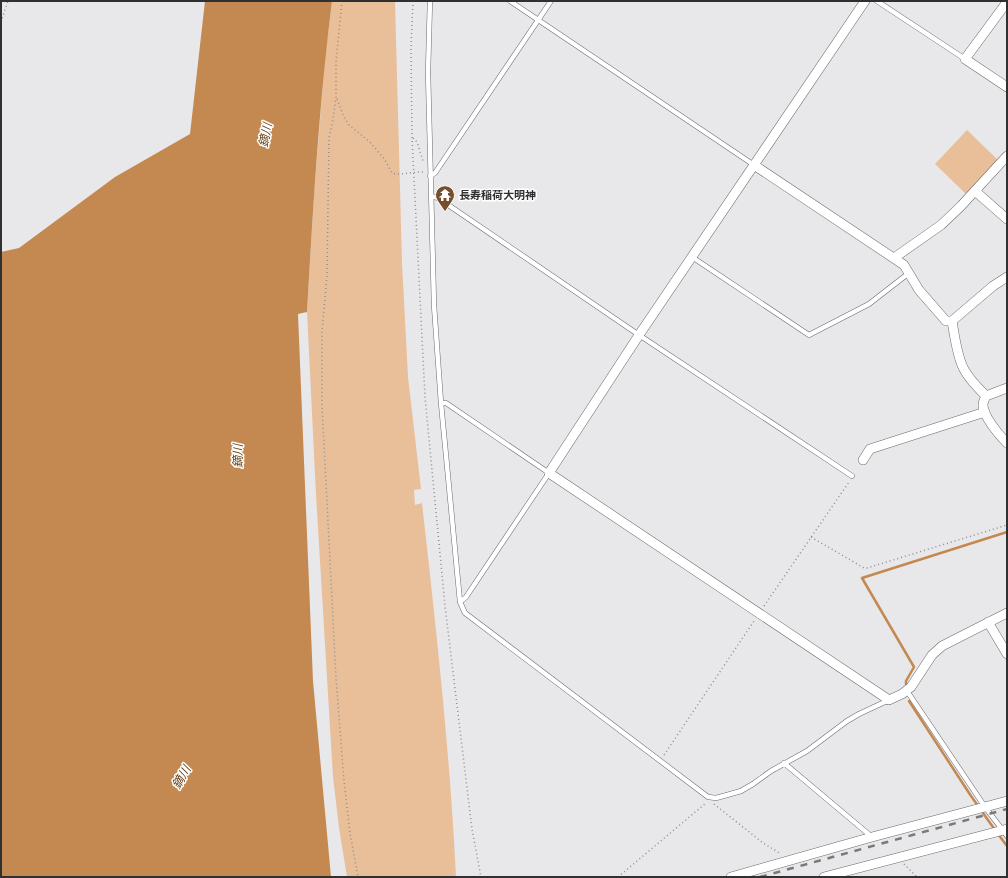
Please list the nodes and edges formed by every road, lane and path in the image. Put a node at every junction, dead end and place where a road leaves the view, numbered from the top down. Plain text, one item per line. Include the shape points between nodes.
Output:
1 (8, 1) edge
2 (342, 1) edge
3 (413, 1) edge
4 (430, 1) edge
5 (510, 1) edge
6 (551, 1) edge
7 (865, 1) edge
8 (877, 1) edge
9 (1007, 2) edge
10 (538, 20) junction
11 (1, 22) edge
12 (965, 59) junction
13 (1007, 88) edge
14 (336, 98) junction
15 (412, 138) junction
16 (1007, 156) edge
17 (424, 164) dead end
18 (754, 165) junction
19 (414, 171) junction
20 (430, 176) junction
21 (430, 184) junction
22 (975, 191) junction
23 (431, 196) junction
24 (1007, 219) edge
25 (692, 257) junction
26 (894, 258) junction
27 (909, 273) junction
28 (1007, 276) edge
29 (952, 321) junction
30 (639, 335) junction
31 (1007, 388) edge
32 (986, 396) junction
33 (441, 403) junction
34 (985, 412) junction
35 (1007, 443) edge
36 (863, 460) dead end
37 (549, 473) junction
38 (852, 476) dead end
39 (1007, 524) edge
40 (811, 537) dead end
41 (460, 602) junction
42 (1007, 613) edge
43 (988, 622) junction
44 (1007, 654) edge
45 (907, 690) junction
46 (889, 700) junction
47 (784, 763) junction
48 (709, 798) junction
49 (1007, 801) edge
50 (985, 807) junction
51 (1006, 832) edge
52 (872, 837) junction
53 (897, 857) junction
54 (787, 862) junction
55 (358, 877) edge
56 (481, 877) edge
57 (618, 877) edge
58 (732, 877) edge
59 (824, 877) edge
60 (917, 877) edge

1 - 11 path
2 - 14 path via 336,62
3 - 15 path
4 - 20 lane
5 - 10 lane
6 - 10 lane
7 - 18 street
8 - 12 lane
9 - 12 street
10 - 18 lane
10 - 20 lane via 435,173
12 - 13 street
14 - 19 path via 349,125 370,142 392,173 399,175
14 - 55 path via 329,138 322,405 336,686 344,781
15 - 17 path via 417,142
15 - 19 path
16 - 22 street
18 - 25 street
18 - 26 street
19 - 21 path via 426,172
19 - 56 path via 425,397 445,606 472,829
20 - 21 lane
21 - 23 lane
22 - 24 street
22 - 26 street via 941,225
23 - 30 lane via 438,198
23 - 33 lane via 434,305
25 - 27 lane via 809,335 869,304
25 - 30 street
26 - 27 street via 904,265
27 - 29 street via 919,290 946,321
28 - 29 street
29 - 32 street via 964,370
30 - 37 street
30 - 38 lane
31 - 32 street
32 - 34 street via 983,404
33 - 37 lane via 446,403
33 - 41 lane
34 - 35 street
34 - 36 street via 870,450
37 - 41 lane via 466,597
37 - 46 street
39 - 40 path via 867,568
41 - 48 lane via 466,613
42 - 43 street
43 - 44 street
43 - 45 street via 936,651
45 - 46 street
45 - 50 lane
46 - 47 lane via 859,714
47 - 48 lane via 741,791
47 - 52 lane
48 - 54 path via 715,806 763,843 782,854
48 - 57 path via 703,806
49 - 50 street
50 - 51 lane
50 - 52 street
51 - 53 street
52 - 54 street
53 - 59 street
53 - 60 path
54 - 58 street

